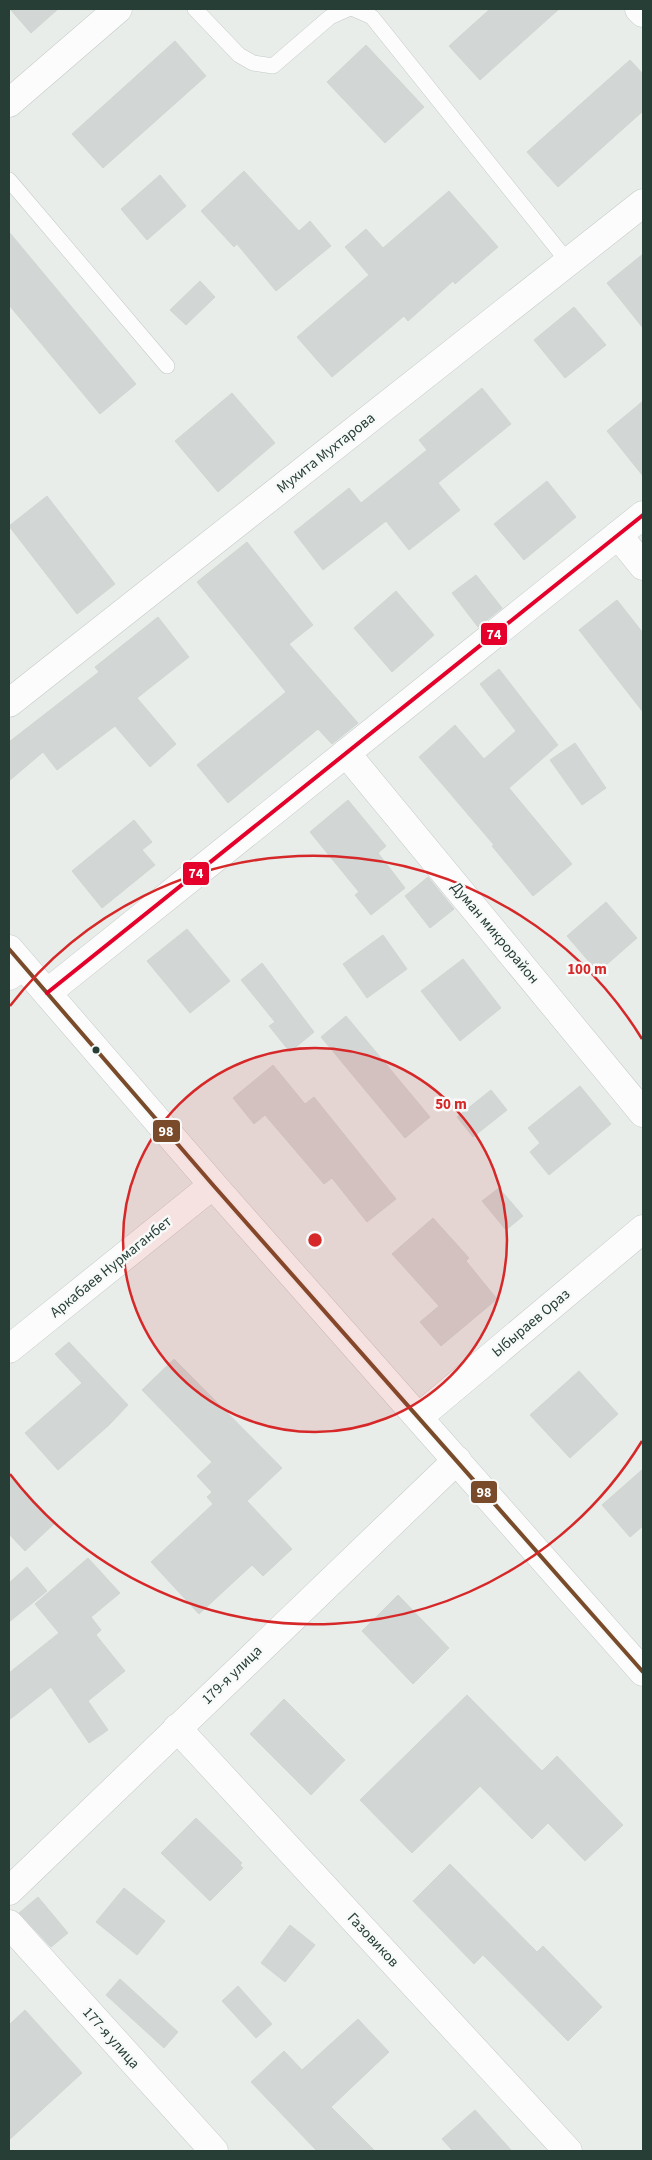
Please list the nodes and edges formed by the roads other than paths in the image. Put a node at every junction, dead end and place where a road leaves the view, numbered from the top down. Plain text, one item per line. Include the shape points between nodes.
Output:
1 (118, 9) edge
2 (195, 9) edge
3 (348, 9) edge
4 (354, 9) edge
5 (639, 9) edge
6 (643, 13) edge
7 (9, 103) edge
8 (9, 180) edge
9 (643, 203) edge
10 (568, 262) junction
11 (167, 366) dead end
12 (643, 515) edge
13 (618, 535) junction
14 (643, 566) edge
15 (9, 703) edge
16 (346, 754) junction
17 (14, 963) edge
18 (47, 993) junction
19 (643, 1113) edge
20 (213, 1185) junction
21 (643, 1229) edge
22 (9, 1350) edge
23 (419, 1417) junction
24 (457, 1460) junction
25 (643, 1672) edge
26 (177, 1728) junction
27 (9, 1891) edge
28 (9, 1924) edge
29 (214, 2151) edge
30 (568, 2151) edge

1 - 7 street
2 - 3 lane via 239,55 253,63 272,66 330,17
4 - 10 lane via 372,17
5 - 6 street
8 - 11 lane
9 - 10 street, Мухита Мухтарова
10 - 15 street, Мухита Мухтарова
12 - 13 street
13 - 14 street
13 - 16 street
16 - 18 street
16 - 19 street, Думан микрорайон
17 - 18 street
18 - 20 street
20 - 22 street, Аркабаев Нурмаганбет
20 - 23 street
21 - 23 street, Ыбыраев Ораз
23 - 24 street
24 - 25 street
24 - 26 street, 179-я улица
26 - 27 street, 179-я улица
26 - 30 street, Газовиков
28 - 29 street, 177-я улица

